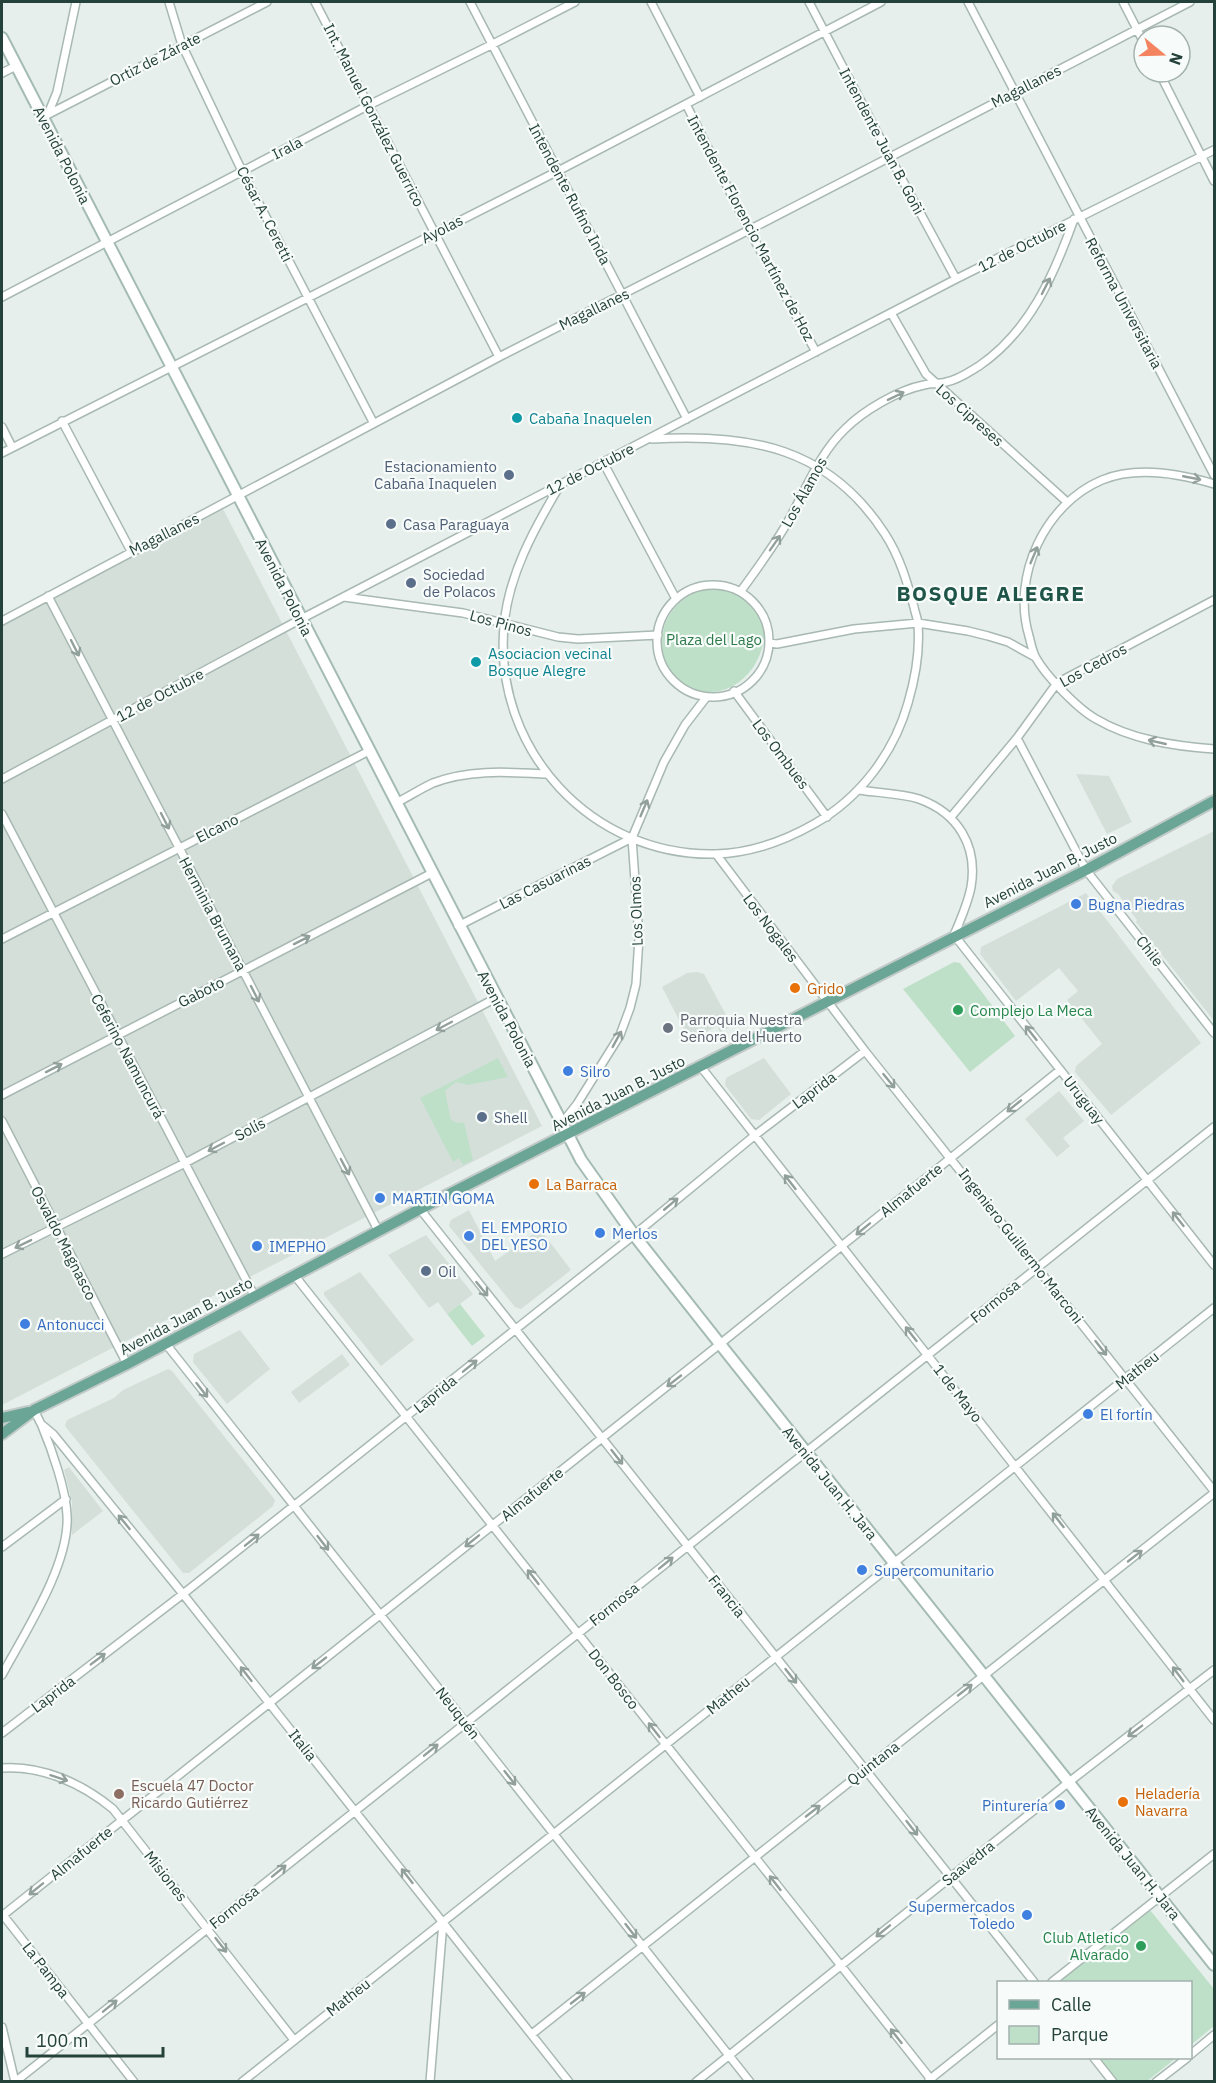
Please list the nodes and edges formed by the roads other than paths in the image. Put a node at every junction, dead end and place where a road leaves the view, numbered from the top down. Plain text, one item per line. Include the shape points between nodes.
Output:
1 (76, 2) edge
2 (169, 2) edge
3 (267, 2) edge
4 (315, 2) edge
5 (470, 2) edge
6 (575, 2) edge
7 (651, 2) edge
8 (809, 2) edge
9 (881, 2) edge
10 (968, 2) edge
11 (1123, 2) edge
12 (1190, 2) edge
13 (1134, 24) edge
14 (1147, 24) edge
15 (824, 31) junction
16 (1132, 32) edge
17 (2, 38) edge
18 (182, 45) junction
19 (491, 45) junction
20 (16, 66) junction
21 (2, 73) edge
22 (1165, 84) edge
23 (1015, 92) junction
24 (700, 97) junction
25 (369, 105) junction
26 (686, 105) junction
27 (46, 116) junction
28 (1215, 150) edge
29 (890, 157) junction
30 (1202, 157) junction
31 (242, 171) junction
32 (558, 171) junction
33 (1215, 182) edge
34 (1076, 218) junction
35 (749, 230) junction
36 (435, 233) junction
37 (107, 242) junction
38 (956, 279) junction
39 (624, 294) junction
40 (2, 297) edge
41 (308, 297) junction
42 (891, 313) junction
43 (816, 352) junction
44 (499, 357) junction
45 (171, 366) junction
46 (936, 384) junction
47 (687, 419) junction
48 (62, 421) junction
49 (373, 422) junction
50 (2, 427) edge
51 (647, 440) junction
52 (12, 447) junction
53 (2, 453) edge
54 (603, 462) junction
55 (816, 466) junction
56 (1213, 466) edge
57 (1215, 475) edge
58 (1215, 484) edge
59 (561, 485) junction
60 (238, 496) junction
61 (1067, 502) junction
62 (131, 551) junction
63 (741, 591) junction
64 (48, 596) junction
65 (344, 597) junction
66 (676, 599) junction
67 (1215, 600) edge
68 (301, 619) junction
69 (2, 621) edge
70 (918, 623) junction
71 (504, 624) junction
72 (658, 635) junction
73 (769, 643) junction
74 (1035, 657) junction
75 (1057, 683) junction
76 (734, 691) junction
77 (705, 699) junction
78 (112, 721) junction
79 (1017, 738) junction
80 (1215, 749) edge
81 (369, 751) junction
82 (546, 774) junction
83 (2, 779) edge
84 (859, 790) junction
85 (1215, 801) edge
86 (396, 803) junction
87 (2, 814) edge
88 (827, 817) junction
89 (951, 817) junction
90 (632, 838) junction
91 (179, 848) junction
92 (716, 854) junction
93 (1086, 870) junction
94 (432, 873) junction
95 (53, 912) junction
96 (458, 926) junction
97 (954, 935) junction
98 (2, 939) edge
99 (243, 970) junction
100 (496, 998) junction
101 (827, 1001) junction
102 (1215, 1033) edge
103 (117, 1035) junction
104 (865, 1051) junction
105 (701, 1067) junction
106 (1060, 1070) junction
107 (2, 1095) edge
108 (309, 1098) junction
109 (2, 1121) edge
110 (562, 1123) junction
111 (1215, 1127) edge
112 (568, 1135) junction
113 (754, 1136) junction
114 (950, 1158) junction
115 (185, 1164) junction
116 (1147, 1180) junction
117 (420, 1209) junction
118 (57, 1228) junction
119 (379, 1232) junction
120 (634, 1235) junction
121 (841, 1246) junction
122 (2, 1254) edge
123 (1215, 1265) edge
124 (1037, 1267) junction
125 (295, 1276) junction
126 (255, 1297) junction
127 (1215, 1308) edge
128 (516, 1330) junction
129 (166, 1344) junction
130 (720, 1344) junction
131 (927, 1355) junction
132 (127, 1364) junction
133 (1125, 1379) junction
134 (34, 1410) junction
135 (406, 1417) junction
136 (2, 1418) edge
137 (41, 1424) junction
138 (2, 1434) edge
139 (602, 1438) junction
140 (805, 1452) junction
141 (1016, 1466) junction
142 (1215, 1492) edge
143 (66, 1499) junction
144 (294, 1506) junction
145 (492, 1525) junction
146 (687, 1546) junction
147 (2, 1547) edge
148 (894, 1563) junction
149 (1105, 1579) junction
150 (183, 1594) junction
151 (380, 1614) junction
152 (578, 1633) junction
153 (776, 1657) junction
154 (1215, 1670) edge
155 (2, 1675) edge
156 (984, 1676) junction
157 (1190, 1690) junction
158 (269, 1703) junction
159 (1215, 1720) edge
160 (465, 1722) junction
161 (2, 1733) edge
162 (666, 1744) junction
163 (2, 1768) edge
164 (865, 1770) junction
165 (1069, 1782) junction
166 (355, 1810) junction
167 (122, 1820) junction
168 (554, 1833) junction
169 (1215, 1854) edge
170 (755, 1857) junction
171 (950, 1877) junction
172 (1160, 1897) junction
173 (2, 1915) edge
174 (443, 1922) junction
175 (207, 1928) junction
176 (643, 1946) junction
177 (840, 1965) junction
178 (1215, 1965) edge
179 (1032, 1981) edge
180 (1055, 1981) edge
181 (88, 2023) junction
182 (2, 2027) edge
183 (997, 2027) edge
184 (532, 2034) junction
185 (1215, 2036) edge
186 (294, 2040) junction
187 (1192, 2054) edge
188 (729, 2055) junction
189 (1095, 2059) edge
190 (1186, 2059) edge
191 (930, 2081) edge
192 (15, 2082) edge
193 (134, 2082) edge
194 (242, 2082) edge
195 (430, 2082) edge
196 (569, 2082) edge
197 (696, 2082) edge
198 (750, 2082) edge
199 (1113, 2082) edge
200 (1156, 2082) edge

1 - 27 street via 57,92
2 - 18 street, César A. Ceretti
3 - 18 street, Ortiz de Zárate
4 - 25 street, Int. Manuel González Guerrico
5 - 19 street, Intendente Rufino Inda
6 - 19 street, Irala
7 - 24 street, Intendente Florencio Martínez de Hoz
8 - 15 street, Intendente Juan B. Goñi
9 - 15 street, Ayolas
10 - 23 street, Reforma Universitaria
11 - 13 street
12 - 14 street, Magallanes
15 - 24 street, Ayolas
15 - 29 street, Intendente Juan B. Goñi
16 - 23 street, Magallanes
17 - 20 main road, Avenida Polonia
18 - 27 street, Ortiz de Zárate
18 - 31 street, César A. Ceretti
19 - 25 street, Irala
19 - 32 street, Intendente Rufino Inda
20 - 21 street
20 - 27 main road, Avenida Polonia
22 - 30 street
23 - 29 street, Magallanes
23 - 34 street, Reforma Universitaria
24 - 26 street, Ayolas
25 - 31 street, Irala
25 - 36 street, Int. Manuel González Guerrico
26 - 32 street, Ayolas
26 - 35 street, Intendente Florencio Martínez de Hoz
27 - 37 main road, Avenida Polonia
28 - 30 street, 12 de Octubre
29 - 35 street, Magallanes
29 - 38 street, Intendente Juan B. Goñi
30 - 33 street
30 - 34 street, 12 de Octubre
31 - 37 street, Irala
31 - 41 street, César A. Ceretti
32 - 36 street, Ayolas
32 - 39 street, Intendente Rufino Inda
34 - 38 street, 12 de Octubre
46 -> 34 street, Los Álamos via 989,359 1017,330 1044,292
34 - 56 street, Reforma Universitaria
35 - 39 street, Magallanes
35 - 43 street, Intendente Florencio Martínez de Hoz
36 - 41 street, Ayolas
36 - 44 street, Int. Manuel González Guerrico
37 - 40 street, Irala
37 - 45 main road, Avenida Polonia
38 - 42 street, 12 de Octubre
39 - 44 street, Magallanes
39 - 47 street, Intendente Rufino Inda
41 - 45 street, Ayolas
41 - 49 street, César A. Ceretti
42 - 43 street, 12 de Octubre
42 - 46 street, Los Cipreses via 917,362
43 - 47 street, 12 de Octubre
44 - 49 street, Magallanes
45 - 48 street, Ayolas
45 - 60 main road, Avenida Polonia
55 -> 46 street, Los Álamos via 843,430 860,416 908,390
46 - 61 street, Los Cipreses
47 - 51 street, 12 de Octubre
48 - 52 street, Ayolas
48 - 62 street
49 - 60 street, Magallanes
50 - 52 street
51 - 54 street, 12 de Octubre
51 - 55 street via 733,439 777,449
52 - 53 street, Ayolas
54 - 59 street, 12 de Octubre
54 - 66 street
63 -> 55 street, Los Álamos via 782,532
55 - 70 street via 863,505 886,536 904,572
56 - 57 street, Reforma Universitaria
61 -> 58 street via 1104,479 1127,474 1174,475
59 - 65 street, 12 de Octubre
59 - 71 street via 520,563
60 - 62 street, Magallanes
60 - 68 main road, Avenida Polonia
74 -> 61 street via 1026,628 1024,585 1043,534
62 - 64 street, Magallanes
63 - 66 street via 725,585 706,585
63 - 73 street via 763,613
64 - 69 street, Magallanes
64 -> 78 street, Herminia Brumana
65 - 68 street, 12 de Octubre
65 - 71 street, Los Pinos via 464,613
66 - 72 street
67 - 75 street, Los Cedros
68 - 78 street, 12 de Octubre
68 - 81 main road, Avenida Polonia
70 - 73 street
70 - 74 street via 988,636
70 - 84 street via 917,660 905,716 878,768
71 - 72 street, Los Pinos via 578,639
71 - 82 street via 505,677 512,704 519,728
72 - 77 street via 660,664 665,674 679,687
73 - 76 street via 759,672
74 - 75 street
75 - 79 street, Los Cedros
80 -> 75 street via 1154,742 1113,728 1079,708
76 - 77 street
76 - 88 street, Los Ombues
90 -> 77 street, Los Olmos via 664,762
78 - 83 street, 12 de Octubre
78 -> 91 street, Herminia Brumana
79 - 89 street, Los Cedros
79 - 93 street, Chile
81 - 86 main road, Avenida Polonia
81 - 91 street, Elcano
82 - 86 street via 472,774 432,784
82 - 90 street via 571,801 601,823
84 - 88 street
84 - 89 street via 919,800
85 - 93 main road, Avenida Juan B. Justo
86 - 94 main road, Avenida Polonia
87 - 95 street, Ceferino Namuncurá
88 - 92 street via 772,844
89 - 97 street via 965,838 973,861 971,889
90 - 92 street via 673,850
90 - 96 street, Las Casuarinas
110 -> 90 street, Los Olmos via 620,1035 636,984 639,938
91 - 95 street, Elcano
91 - 99 street, Herminia Brumana
92 - 101 street, Los Nogales
93 - 97 main road, Avenida Juan B. Justo
93 - 102 street, Chile
94 - 96 main road, Avenida Polonia
99 -> 94 street, Gaboto
95 - 98 street, Elcano
95 - 103 street, Ceferino Namuncurá
96 - 100 main road, Avenida Polonia
97 - 101 main road, Avenida Juan B. Justo
106 -> 97 street, Uruguay
99 - 103 street, Gaboto
99 -> 108 street, Herminia Brumana
100 -> 108 street, Solís
100 - 110 main road, Avenida Polonia
101 - 104 street, Ingeniero Guillermo Marconi
101 - 105 main road, Avenida Juan B. Justo
107 -> 103 street, Gaboto
103 - 115 street, Ceferino Namuncurá
104 - 113 street, Laprida
104 -> 114 street, Ingeniero Guillermo Marconi
105 - 112 main road, Avenida Juan B. Justo
105 - 113 street, 1 de Mayo
106 -> 114 street, Almafuerte
106 - 116 street, Uruguay
108 -> 115 street, Solís
108 -> 119 street, Herminia Brumana
109 - 118 street, Osvaldo Magnasco
110 - 112 main road, Avenida Polonia
111 - 116 street, Formosa
112 - 117 main road, Avenida Juan B. Justo
112 - 120 main road, Avenida Juan H. Jara
120 -> 113 street, Laprida
121 -> 113 street, 1 de Mayo
114 -> 121 street, Almafuerte
114 - 124 street, Ingeniero Guillermo Marconi
115 - 118 street, Solís
115 - 126 street, Ceferino Namuncurá
123 -> 116 street, Uruguay
116 - 124 street, Formosa
117 - 119 main road, Avenida Juan B. Justo
117 -> 128 street, Francia
118 -> 122 street, Solís
118 - 132 street, Osvaldo Magnasco
119 - 125 main road, Avenida Juan B. Justo
120 - 128 street, Laprida
120 - 130 main road, Avenida Juan H. Jara
121 - 130 street, Almafuerte
131 -> 121 street, 1 de Mayo
124 - 131 street, Formosa
124 -> 133 street, Ingeniero Guillermo Marconi
125 - 126 main road, Avenida Juan B. Justo
125 - 135 street, Don Bosco
126 - 129 main road, Avenida Juan B. Justo
127 - 133 street, Matheu
135 -> 128 street, Laprida
128 - 139 street, Francia
129 - 132 main road, Avenida Juan B. Justo
129 -> 144 street, Neuquén
130 -> 139 street, Almafuerte
130 - 140 main road, Avenida Juan H. Jara
131 - 140 street, Formosa
131 - 141 street, 1 de Mayo
132 - 134 main road, Avenida Juan B. Justo
133 - 141 street, Matheu
133 - 142 street, Ingeniero Guillermo Marconi
134 - 136 main road, Avenida Juan B. Justo
134 - 137 street, Italia
134 - 138 main road, Avenida Juan B. Justo
135 - 144 street, Laprida
135 - 145 street, Don Bosco
137 - 143 street
150 -> 137 street, Italia
139 - 145 street, Almafuerte
139 -> 146 street, Francia
140 - 146 street, Formosa
140 - 148 main road, Avenida Juan H. Jara
141 - 148 street, Matheu
149 -> 141 street, 1 de Mayo
149 -> 142 street, Quintana
143 - 147 street
143 - 155 street via 61,1554
150 -> 144 street, Laprida
144 -> 151 street, Neuquén
145 -> 151 street, Almafuerte
152 -> 145 street, Don Bosco
152 -> 146 street, Formosa
146 - 153 street, Francia
148 - 153 street, Matheu
148 - 156 main road, Avenida Juan H. Jara
149 - 156 street, Quintana
157 -> 149 street, 1 de Mayo
158 -> 150 street, Italia
161 -> 150 street, Laprida
151 -> 158 street, Almafuerte
151 - 160 street, Neuquén
152 - 160 street, Formosa
162 -> 152 street, Don Bosco
153 - 162 street, Matheu
153 -> 164 street, Francia
154 - 157 street, Saavedra
164 -> 156 street, Quintana
156 - 165 main road, Avenida Juan H. Jara
157 - 159 street, 1 de Mayo
157 -> 165 street, Saavedra
158 - 166 street, Italia
158 - 167 street, Almafuerte
166 -> 160 street, Formosa
160 -> 168 street, Neuquén
162 - 168 street, Matheu
162 - 170 street, Don Bosco
163 -> 167 street, Misiones via 28,1769 71,1782 102,1799
170 -> 164 street, Quintana
164 -> 171 street, Francia
165 - 171 street, Saavedra
165 - 172 main road, Avenida Juan H. Jara
174 -> 166 street, Italia
175 -> 166 street, Formosa
167 -> 173 street, Almafuerte
167 - 175 street, Misiones
168 - 174 street, Matheu
168 -> 176 street, Neuquén
169 - 172 street
170 - 176 street, Quintana
177 -> 170 street, Don Bosco
171 -> 177 street, Saavedra
171 - 179 street, Francia
172 - 178 main road, Avenida Juan H. Jara
172 - 180 street
173 - 181 street, La Pampa
174 - 184 street, Italia
174 - 186 street, Matheu
174 - 195 street
181 -> 175 street, Formosa
175 -> 186 street, Misiones
184 -> 176 street, Quintana
176 - 188 street, Neuquén
177 - 188 street, Saavedra
191 -> 177 street, Don Bosco
181 - 192 street, Formosa
181 - 193 street, La Pampa
182 - 192 street
183 - 191 street
184 - 196 street, Italia
185 - 187 street
186 - 194 street, Matheu
188 - 197 street, Saavedra
188 - 198 street, Neuquén
189 - 199 street
190 - 200 street

